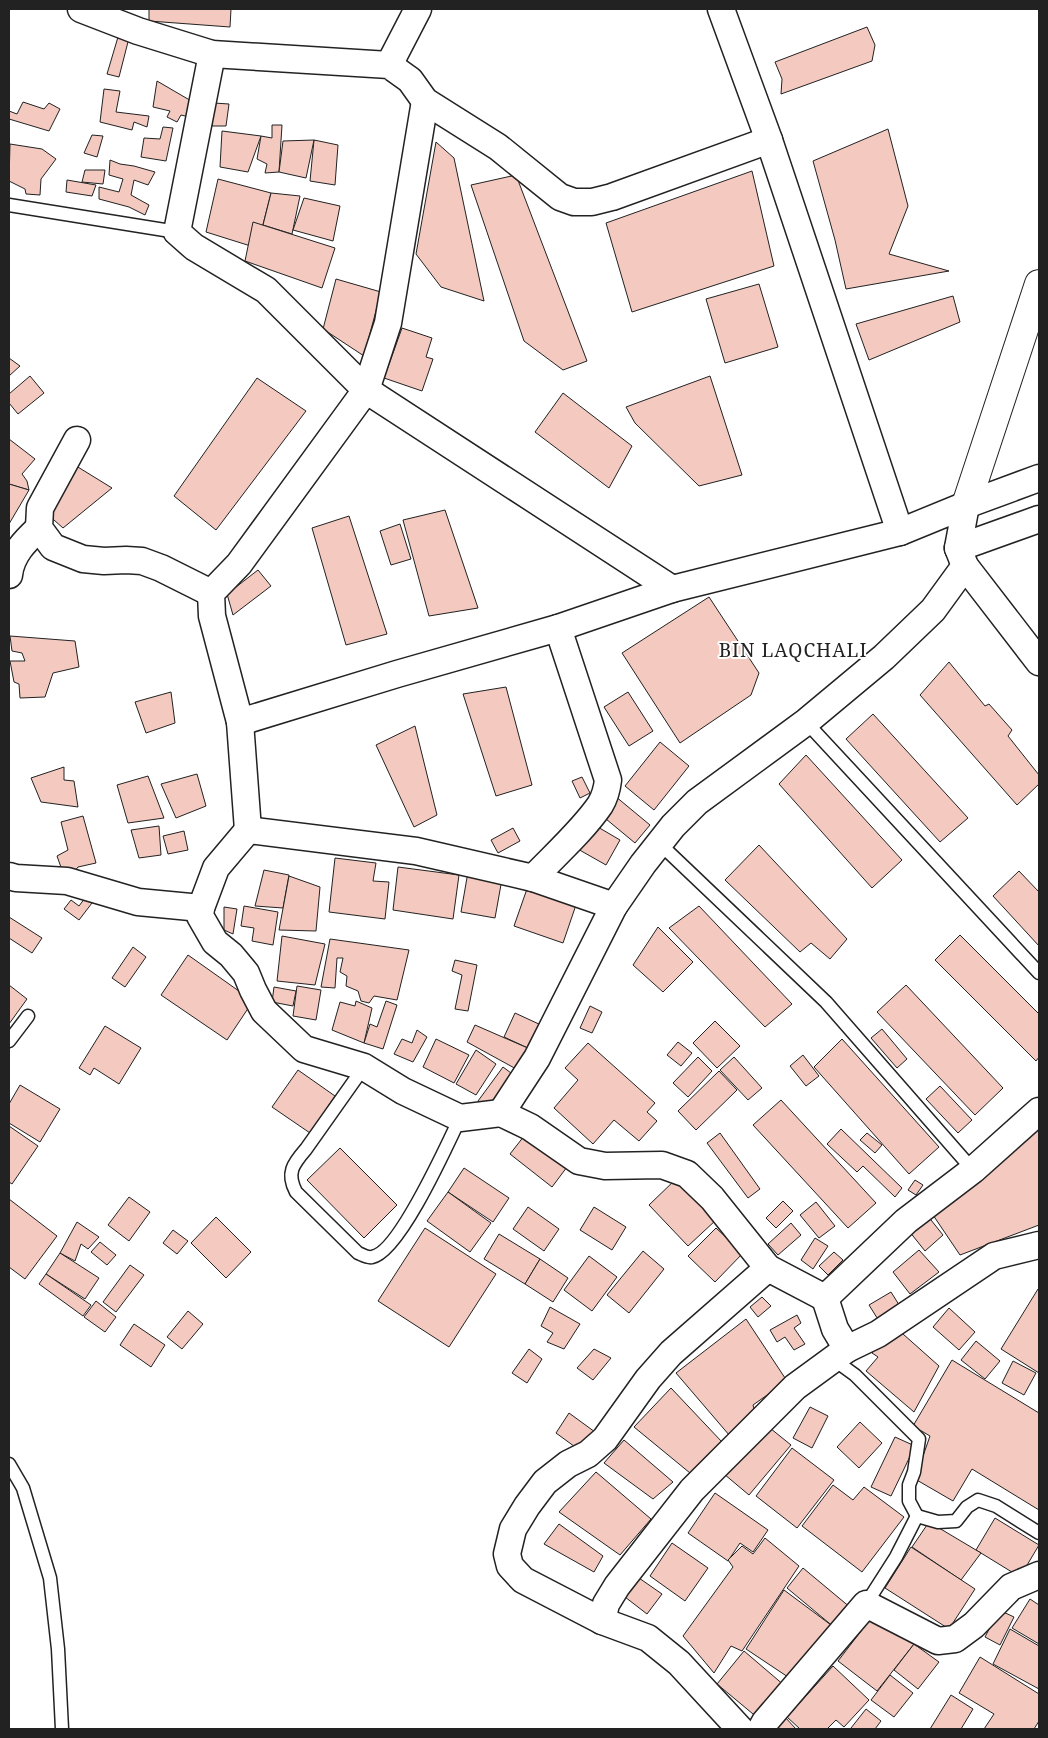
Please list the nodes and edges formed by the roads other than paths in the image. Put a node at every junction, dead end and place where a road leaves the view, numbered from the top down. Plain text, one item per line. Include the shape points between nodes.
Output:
1 (81, 9) edge
2 (418, 9) edge
3 (721, 9) edge
4 (212, 54) junction
5 (388, 65) junction
6 (425, 101) junction
7 (769, 140) junction
8 (9, 205) edge
9 (177, 232) junction
10 (1039, 284) edge
11 (366, 390) junction
12 (77, 440) dead end
13 (1039, 478) edge
14 (966, 505) junction
15 (1039, 519) edge
16 (39, 528) junction
17 (900, 532) junction
18 (961, 557) junction
19 (9, 576) edge
20 (672, 590) junction
21 (211, 593) junction
22 (558, 628) junction
23 (1039, 662) edge
24 (240, 722) junction
25 (806, 722) junction
26 (248, 830) junction
27 (659, 843) junction
28 (9, 876) edge
29 (533, 878) junction
30 (614, 906) junction
31 (201, 908) junction
32 (1039, 973) edge
33 (28, 1016) dead end
34 (9, 1041) edge
35 (364, 1067) junction
36 (1039, 1112) edge
37 (501, 1113) junction
38 (460, 1118) junction
39 (973, 1170) junction
40 (1039, 1245) edge
41 (768, 1268) junction
42 (825, 1298) junction
43 (840, 1354) junction
44 (9, 1464) edge
45 (916, 1516) junction
46 (1039, 1533) edge
47 (1039, 1575) edge
48 (866, 1604) junction
49 (602, 1621) junction
50 (62, 1729) edge
51 (740, 1729) edge
52 (761, 1729) edge

1 - 4 street
2 - 5 street
3 - 7 street
4 - 5 street
4 - 9 street
5 - 6 street via 410,80
6 - 7 street via 498,147 560,197 574,202 612,197
6 - 11 street via 388,323
7 - 17 street
8 - 9 lane
9 - 11 street via 194,247 266,290
10 - 14 main road
11 - 20 street
11 - 21 street via 239,564
12 - 16 street via 40,508
13 - 14 street
14 - 17 street
14 - 18 street
15 - 18 street
16 - 19 street via 22,543 9,569
16 - 21 street via 54,547 83,559 142,561
17 - 20 street
18 - 23 street
18 - 25 street via 933,610 884,657
20 - 22 street
21 - 24 street via 212,616
22 - 24 street
22 - 29 street via 608,780 600,805 587,822
24 - 26 street
25 - 27 street via 697,802
25 - 32 lane
26 - 29 street via 416,851
26 - 31 street via 216,868
27 - 30 street
27 - 39 lane via 826,1002
28 - 31 street via 67,881 138,902
29 - 30 street
30 - 37 street via 537,1058
31 - 35 street via 200,916 214,942 246,973 264,1011 304,1049
33 - 34 lane
35 - 38 street via 403,1091
35 - 38 lane via 290,1174 296,1192 358,1253 373,1257 382,1253 400,1230 426,1189
36 - 39 street
37 - 38 street
37 - 41 street via 530,1127 579,1161 605,1166 662,1165 687,1174 712,1198
39 - 42 street via 906,1221
40 - 43 street via 994,1256 878,1334
41 - 42 street
41 - 49 street via 671,1353 605,1439 545,1482 513,1529 507,1554 510,1566 523,1580
42 - 43 street
43 - 45 lane via 855,1375 919,1439 914,1472 908,1485 909,1501
43 - 49 street via 795,1387 692,1490 617,1586 606,1604
44 - 50 lane via 23,1488 50,1578
45 - 46 lane via 938,1522 956,1521 967,1507 978,1500 996,1506
45 - 48 lane via 896,1558
47 - 48 street via 1011,1587 955,1638 938,1641
48 - 52 street
49 - 51 street via 656,1644 679,1663

